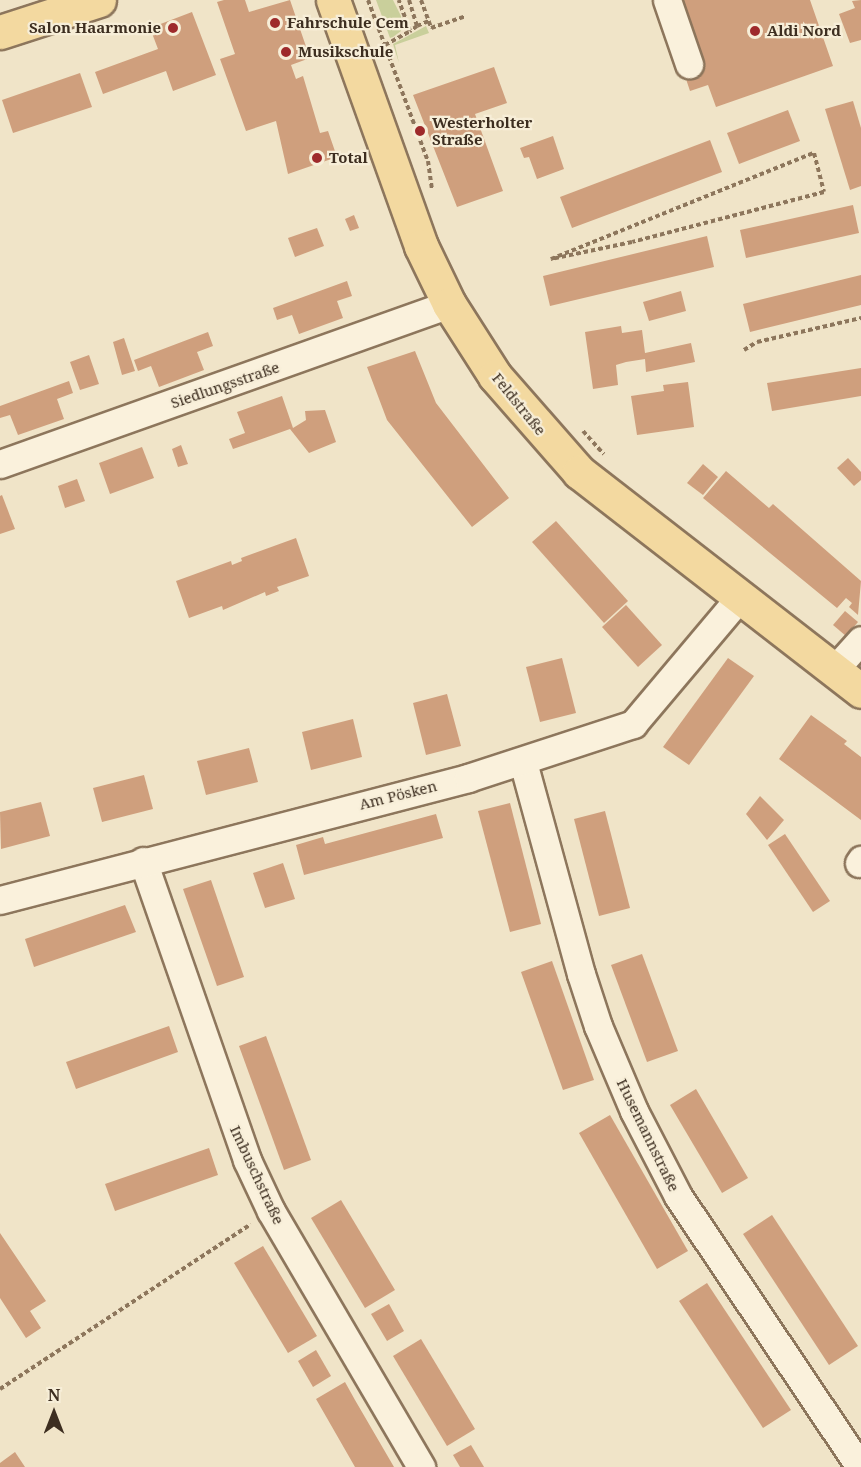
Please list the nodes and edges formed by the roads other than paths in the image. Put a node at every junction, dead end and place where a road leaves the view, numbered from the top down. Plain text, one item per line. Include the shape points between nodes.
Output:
1 (99, 0) edge
2 (333, 0) edge
3 (667, 0) edge
4 (0, 32) edge
5 (689, 64) dead end
6 (449, 304) junction
7 (0, 464) edge
8 (740, 597) junction
9 (861, 640) edge
10 (834, 670) junction
11 (861, 692) edge
12 (523, 762) junction
13 (143, 861) junction
14 (0, 900) edge
15 (421, 1467) edge
16 (860, 1467) edge

1 - 4 main road
2 - 6 main road, Feldstraße via 417,235
3 - 5 street
6 - 7 street, Siedlungsstraße
6 - 8 main road, Feldstraße via 495,376 554,447 649,530
8 - 10 main road, Feldstraße
8 - 12 street, Am Pösken via 633,724
9 - 10 street
10 - 11 main road, Feldstraße
12 - 13 street, Am Pösken
12 - 16 street, Husemannstraße via 588,995 634,1111 678,1196
13 - 14 street, Am Pösken
13 - 15 street, Imbuschstraße via 234,1130 271,1211

